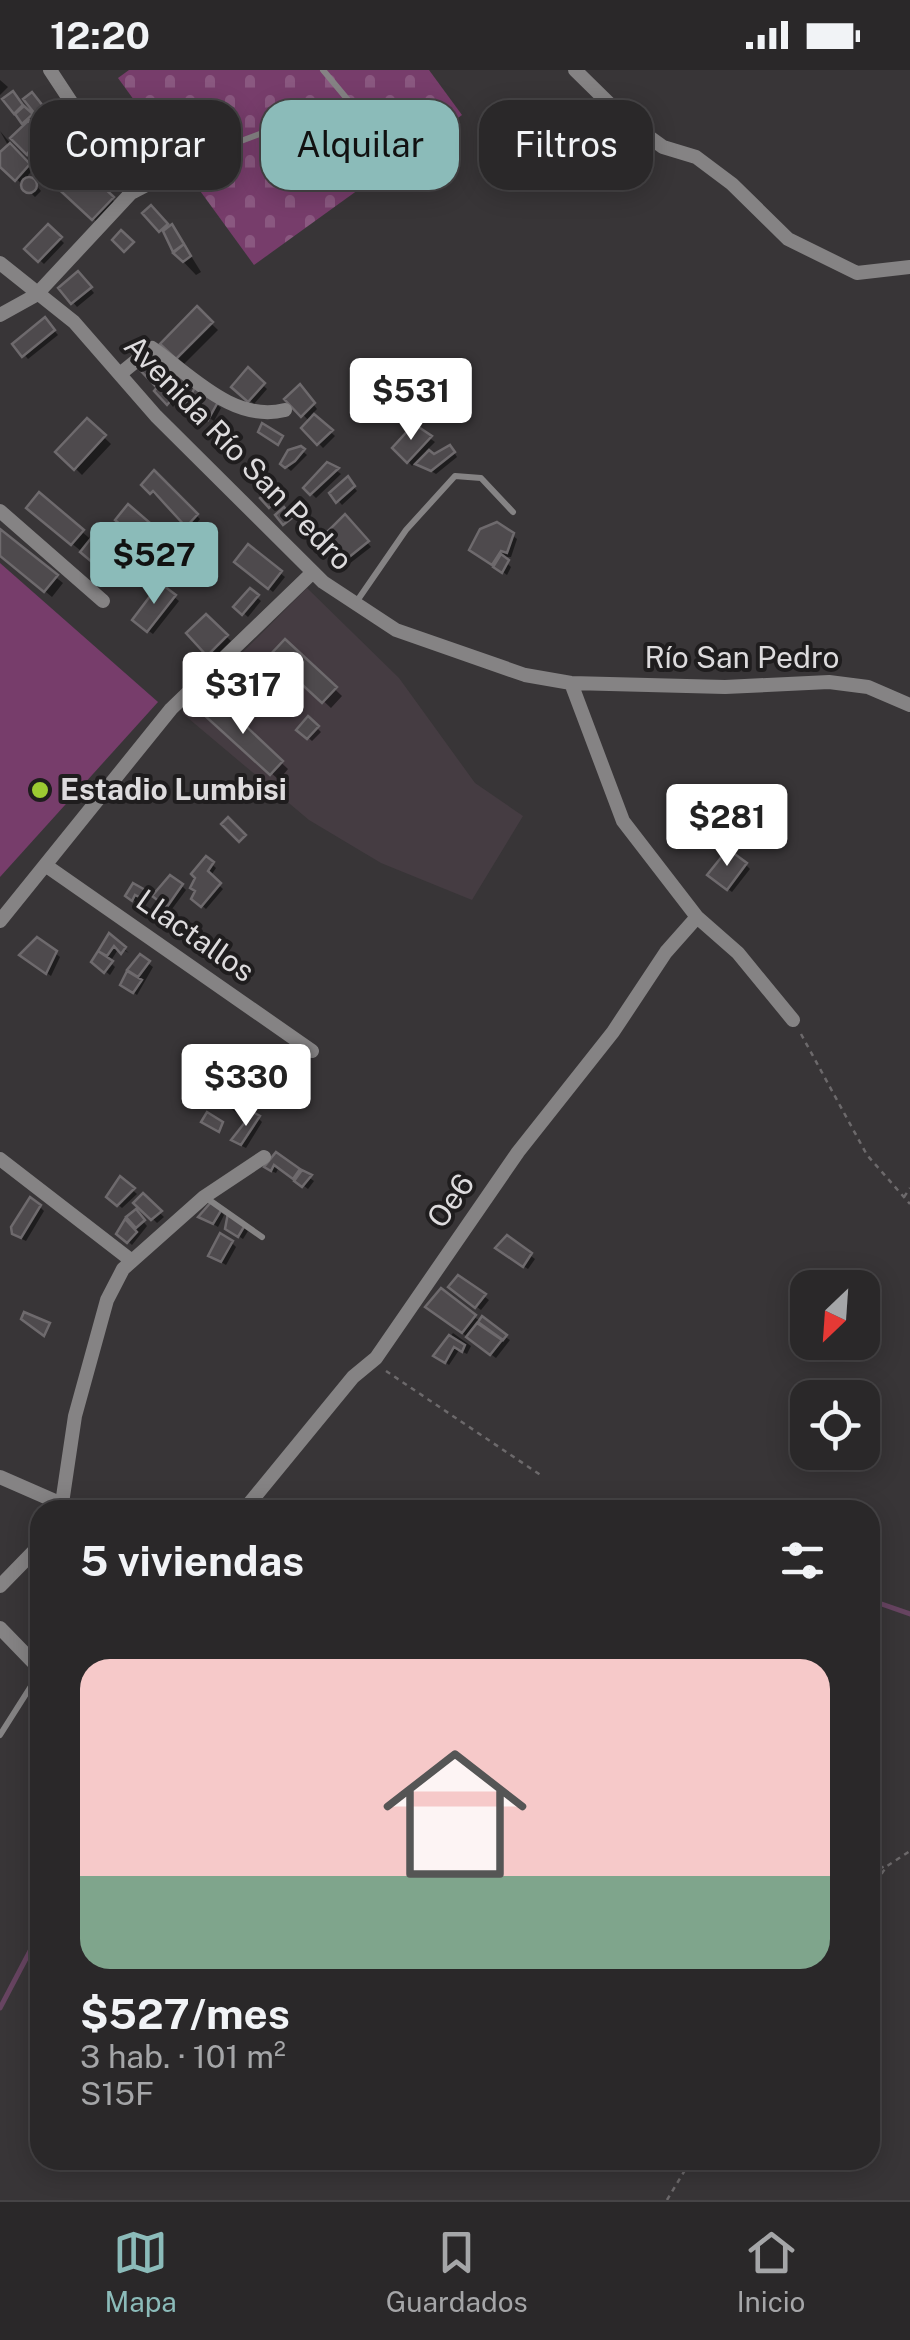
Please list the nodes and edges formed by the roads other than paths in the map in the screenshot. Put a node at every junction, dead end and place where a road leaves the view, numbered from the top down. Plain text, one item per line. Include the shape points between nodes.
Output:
1 (50, 70) edge
2 (324, 70) edge
3 (575, 70) edge
4 (241, 141) edge
5 (137, 190) edge
6 (131, 193) junction
7 (0, 263) edge
8 (910, 267) edge
9 (36, 294) junction
10 (0, 315) edge
11 (120, 374) junction
12 (285, 410) dead end
13 (0, 511) edge
14 (513, 512) dead end
15 (313, 572) junction
16 (102, 600) dead end
17 (353, 606) junction
18 (572, 683) junction
19 (910, 705) edge
20 (48, 867) junction
21 (697, 917) junction
22 (0, 921) edge
23 (793, 1020) road end
24 (312, 1051) dead end
25 (264, 1157) dead end
26 (0, 1160) edge
27 (204, 1196) junction
28 (262, 1237) dead end
29 (132, 1260) junction
30 (0, 1478) edge
31 (46, 1500) edge
32 (64, 1500) edge
33 (252, 1500) edge
34 (30, 1554) edge
35 (0, 1586) edge
36 (0, 1628) edge
37 (30, 1657) edge
38 (30, 1680) edge
39 (0, 1735) edge

1 - 6 street
2 - 4 lane via 348,100 342,119 281,126
3 - 8 street via 627,121 663,147 696,157 804,248 857,273
5 - 6 street
6 - 9 street
7 - 9 street, Avenida Río San Pedro
9 - 10 street
9 - 11 street, Avenida Río San Pedro via 74,322
11 - 12 street via 152,348 213,395 267,414
11 - 15 street, Avenida Río San Pedro
13 - 16 street
14 - 17 lane via 481,478 455,476 406,530
15 - 17 street, Avenida Río San Pedro
15 - 20 street via 171,709
17 - 18 street, Avenida Río San Pedro via 396,630 525,675
18 - 19 street, Río San Pedro via 829,682 868,687
18 - 21 street via 612,801
20 - 22 street
20 - 24 street, Llactallos
21 - 23 street via 738,952
21 - 33 street, Oe6 via 518,1152 372,1361
25 - 27 street
26 - 29 street
27 - 28 lane
27 - 29 street
29 - 32 street via 107,1300 92,1352
30 - 31 street
34 - 35 street
36 - 37 street
38 - 39 lane

